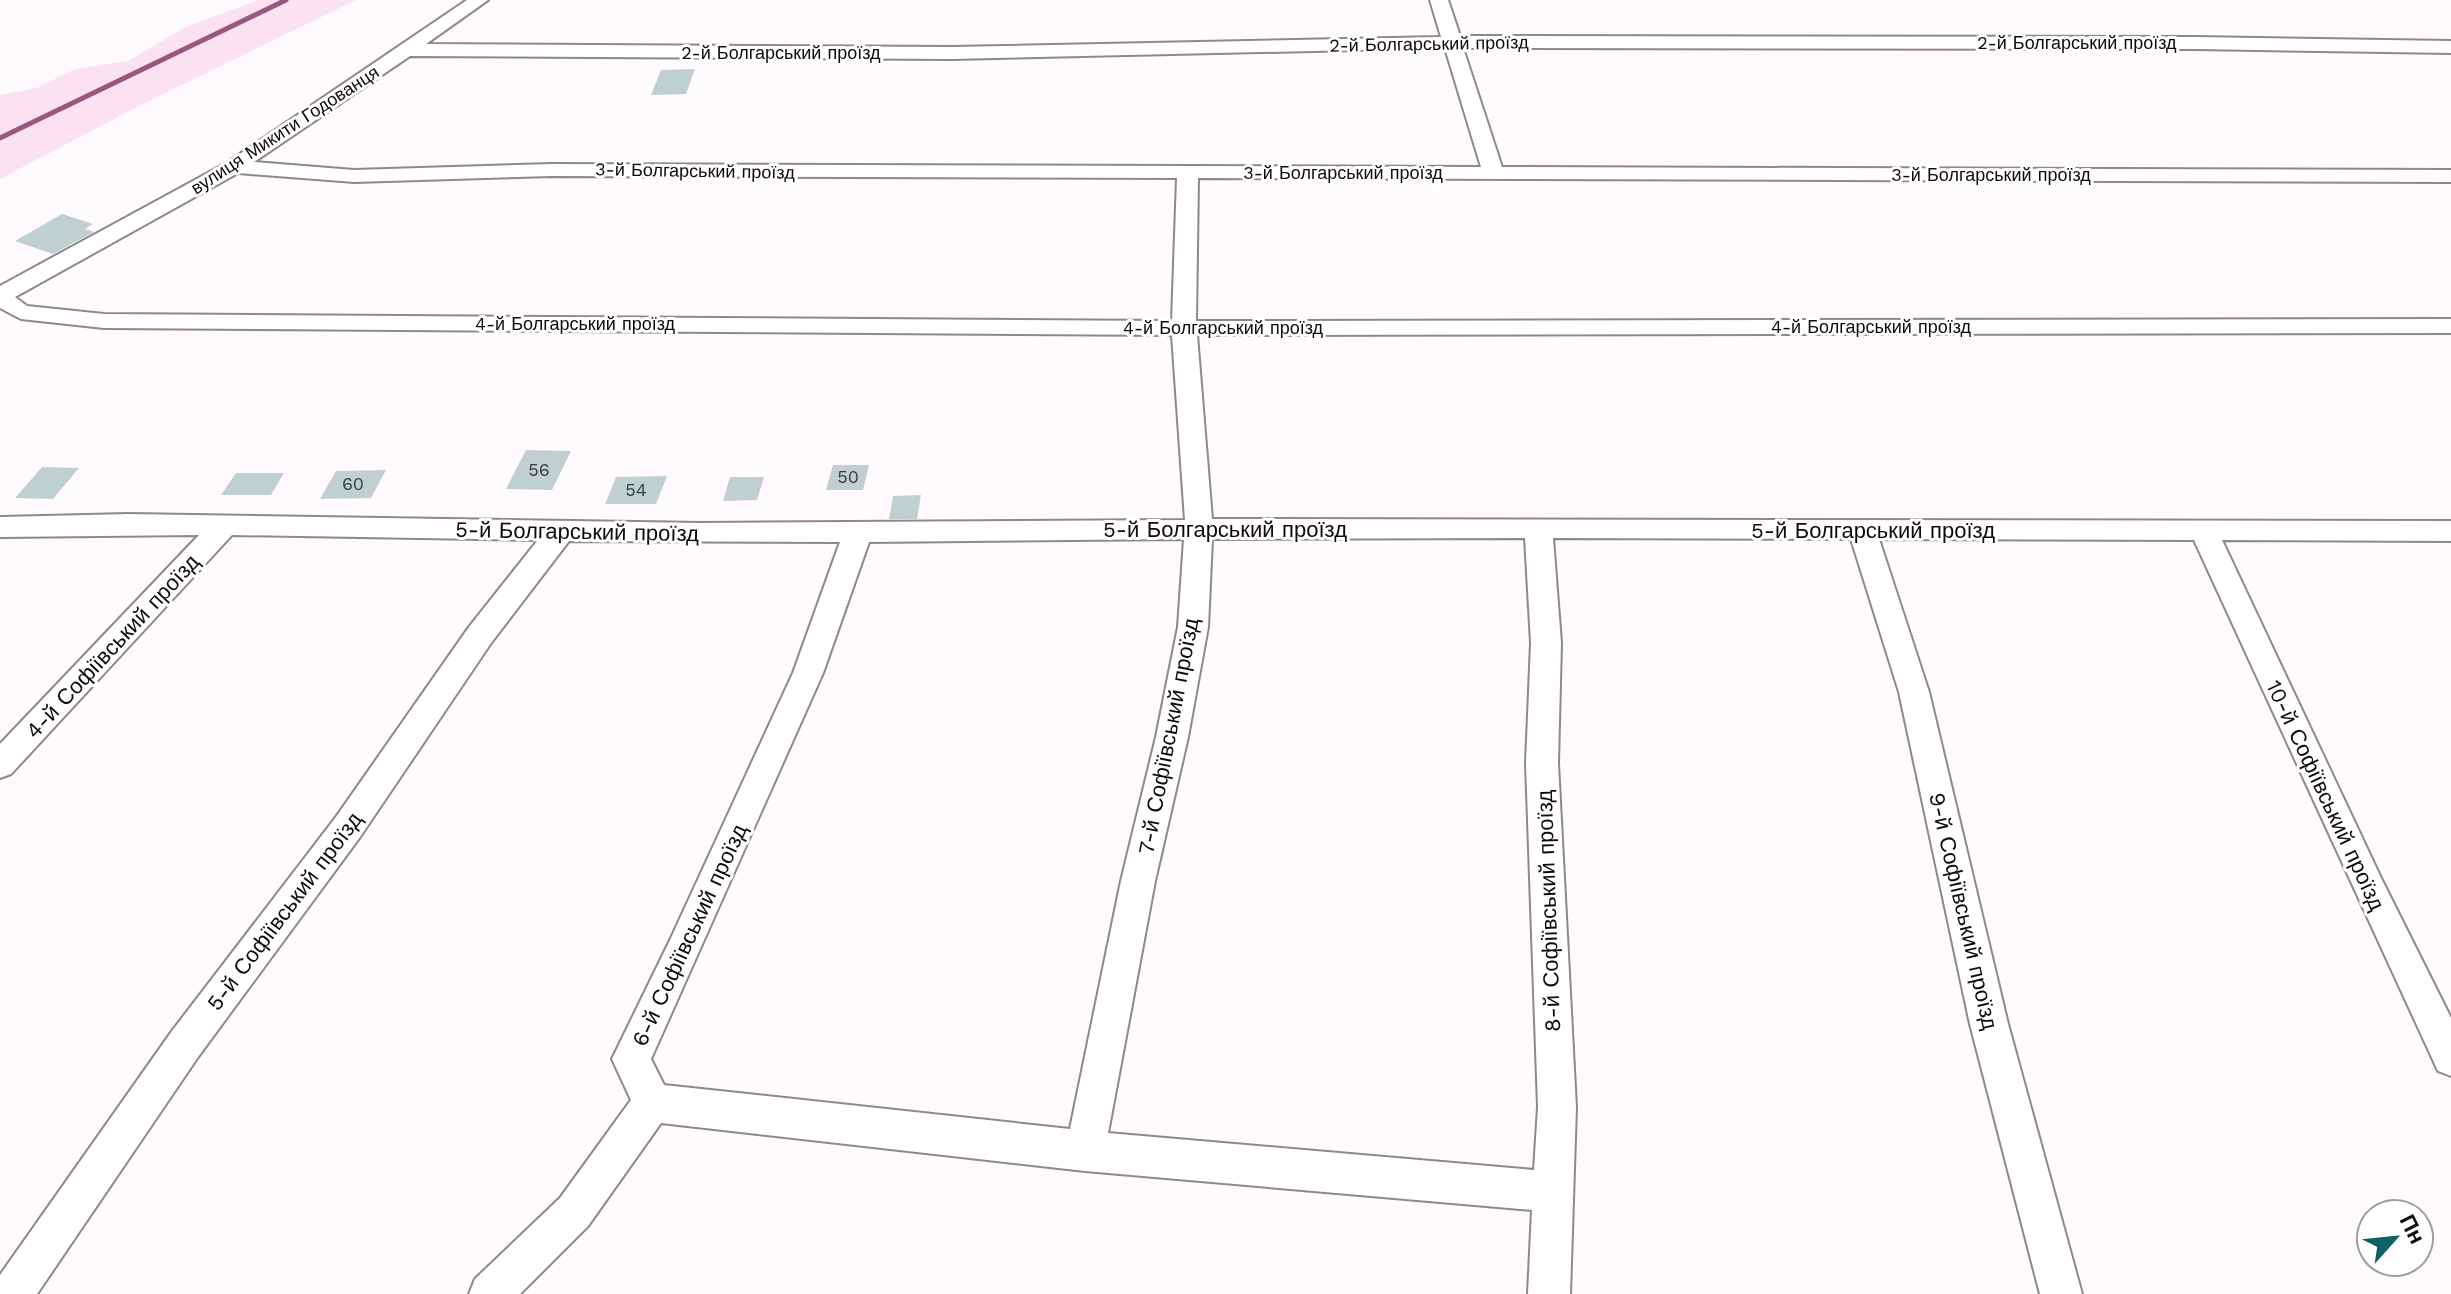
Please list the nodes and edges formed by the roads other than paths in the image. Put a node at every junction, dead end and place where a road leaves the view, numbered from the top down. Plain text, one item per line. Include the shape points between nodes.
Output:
1 (479, 0) edge
2 (1439, 0) edge
3 (1454, 42) junction
4 (2451, 47) edge
5 (407, 50) junction
6 (235, 166) junction
7 (1188, 173) junction
8 (1494, 173) junction
9 (2451, 176) edge
10 (0, 297) edge
11 (2451, 326) edge
12 (1184, 328) junction
13 (224, 526) junction
14 (0, 527) edge
15 (1538, 528) junction
16 (1199, 529) junction
17 (1862, 529) junction
18 (561, 531) junction
19 (2204, 531) junction
20 (2451, 531) edge
21 (858, 532) junction
22 (0, 765) edge
23 (2451, 1058) edge
24 (652, 1103) junction
25 (1085, 1151) junction
26 (1552, 1192) junction
27 (12, 1294) edge
28 (490, 1294) edge
29 (1549, 1294) edge
30 (2061, 1294) edge

1 - 5 street, вулиця Микити Годованця
2 - 3 street
3 - 4 street, 2-й Болгарський проїзд
3 - 5 street, 2-й Болгарський проїзд via 952,53
3 - 8 street
5 - 6 street, вулиця Микити Годованця
6 - 7 street, 3-й Болгарський проїзд via 331,176 552,170
6 - 10 street, вулиця Микити Годованця
7 - 8 street, 3-й Болгарський проїзд
7 - 12 street, 7-й Софіївський проїзд
8 - 9 street, 3-й Болгарський проїзд
10 - 12 street, 4-й Болгарський проїзд via 21,312 104,321
11 - 12 street, 4-й Болгарський проїзд
12 - 16 street, 7-й Софіївський проїзд
13 - 14 street, 5-й Болгарський проїзд
13 - 18 street, 5-й Болгарський проїзд
13 - 22 street, 4-й Софіївський проїзд
15 - 16 street, 5-й Болгарський проїзд
15 - 17 street, 5-й Болгарський проїзд
15 - 26 street, 8-й Софіївський проїзд via 1546,643 1542,763 1557,1107
16 - 21 street, 5-й Болгарський проїзд
16 - 25 street, 7-й Софіївський проїзд via 1193,627
17 - 19 street, 5-й Болгарський проїзд
17 - 30 street, 9-й Софіївський проїзд via 1914,692 1989,1024
18 - 21 street, 5-й Болгарський проїзд
18 - 27 street, 5-й Софіївський проїзд via 185,1044
19 - 20 street, 5-й Болгарський проїзд
19 - 23 street, 10-й Софіївський проїзд
21 - 24 street, 6-й Софіївський проїзд via 808,673 631,1059
24 - 25 street
24 - 28 street via 574,1212
25 - 26 street
26 - 29 street, 8-й Софіївський проїзд

